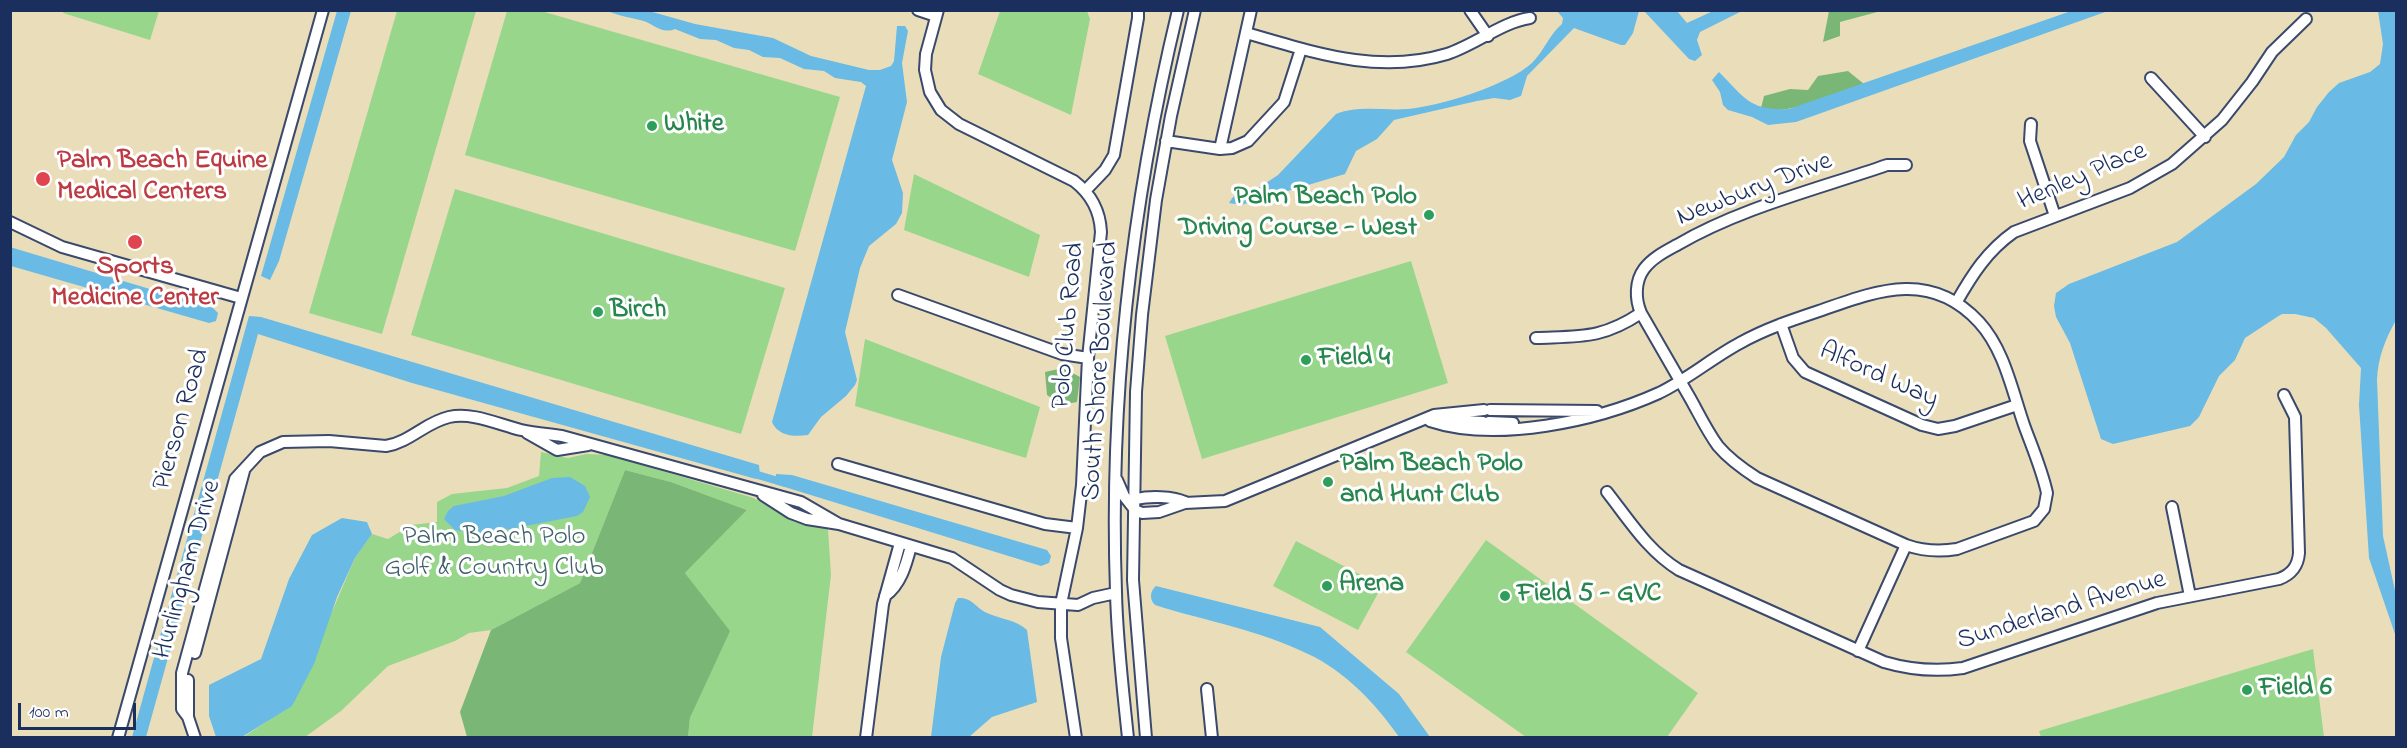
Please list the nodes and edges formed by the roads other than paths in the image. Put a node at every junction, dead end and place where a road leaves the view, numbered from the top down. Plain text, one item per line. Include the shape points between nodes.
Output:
1 (323, 10) edge
2 (918, 10) edge
3 (1138, 10) edge
4 (1178, 10) edge
5 (1195, 10) edge
6 (1251, 10) edge
7 (1470, 10) edge
8 (937, 13) edge
9 (1530, 18) dead end
10 (2306, 18) dead end
11 (1245, 33) junction
12 (1488, 36) junction
13 (1301, 49) junction
14 (2151, 78) dead end
15 (2031, 124) dead end
16 (2205, 137) junction
17 (1166, 141) junction
18 (1220, 149) junction
19 (1906, 165) dead end
20 (1085, 191) junction
21 (2055, 216) junction
22 (10, 222) edge
23 (898, 295) dead end
24 (241, 298) junction
25 (1956, 303) junction
26 (1641, 313) junction
27 (1781, 324) junction
28 (1536, 338) dead end
29 (1088, 358) junction
30 (1680, 382) junction
31 (2284, 395) dead end
32 (2017, 405) junction
33 (1603, 412) junction
34 (1430, 421) junction
35 (1417, 423) junction
36 (1548, 425) junction
37 (838, 464) dead end
38 (1115, 474) junction
39 (1607, 492) dead end
40 (1134, 504) junction
41 (2172, 507) dead end
42 (1114, 526) junction
43 (1077, 528) junction
44 (906, 544) junction
45 (1906, 545) junction
46 (1116, 593) junction
47 (2190, 596) junction
48 (1060, 604) junction
49 (1858, 651) junction
50 (1207, 689) dead end
51 (118, 738) edge
52 (195, 738) edge
53 (866, 738) edge
54 (1076, 738) edge
55 (1128, 738) edge
56 (1146, 738) edge
57 (1212, 738) edge

1 - 24 street, Pierson Road
2 - 8 street
3 - 20 street via 1114,155 1106,170
4 - 38 street, South Shore Boulevard via 1148,145 1131,258
5 - 17 street, South Shore Boulevard
6 - 11 street
7 - 12 street
8 - 20 street, Polo Club Road via 925,70 930,92 942,110 959,124 1074,181
9 - 12 street via 1519,19
10 - 16 street, Henley Place via 2272,52 2238,102
11 - 13 street
11 - 18 street
12 - 13 street via 1446,54 1394,63 1349,61
13 - 18 street via 1281,107 1248,141
14 - 16 street
15 - 21 street via 2030,141
16 - 21 street, Henley Place via 2172,164 2130,188
17 - 18 street
17 - 40 street, South Shore Boulevard via 1142,315
19 - 26 street, Newbury Drive via 1887,165 1734,218 1687,239 1643,270 1637,288
20 - 29 street, Polo Club Road via 1098,213 1101,232
21 - 25 street, Henley Place via 2002,240 1982,261
22 - 24 street via 62,247
23 - 29 street via 1062,354
24 - 51 street, Pierson Road
25 - 27 street via 1928,292 1887,289
25 - 32 street via 1978,320 1994,343
26 - 28 street via 1620,328 1604,333
26 - 30 street, Newbury Drive
27 - 30 street via 1739,343
27 - 32 street, Alford Way via 1793,358 1805,372 1927,427 1950,428
29 - 43 street, Polo Club Road
30 - 33 street via 1637,402
30 - 45 street, Newbury Drive via 1719,446 1743,470
31 - 47 street, Sunderland Avenue via 2295,417 2297,564 2290,574 2279,579
32 - 45 street, Newbury Drive via 2047,493 2042,514 2029,524 1957,549 1933,551
33 - 35 street via 1458,411
33 - 36 street via 1579,421
34 - 35 street
34 - 36 street
34 - 36 street via 1467,430
35 - 40 street via 1225,501 1185,503 1142,513
37 - 43 street via 1045,524
38 - 40 street via 1124,495
38 - 42 street, South Shore Boulevard
39 - 49 street, Sunderland Avenue via 1648,545 1668,563
40 - 42 street
40 - 56 street, South Shore Boulevard via 1134,597
41 - 47 street
42 - 46 street, South Shore Boulevard
43 - 48 street, Polo Club Road
44 - 48 street, Hurlingham Drive via 957,561 1005,593
44 - 52 street, Hurlingham Drive via 839,524 801,502 562,436 474,417 437,421 392,445 307,440 277,443 260,452 235,479 182,673 180,701
44 - 53 street via 900,579 885,596
45 - 49 street
46 - 48 street, Hurlingham Drive via 1078,605
46 - 55 street, South Shore Boulevard
47 - 49 street, Sunderland Avenue via 2145,606 1945,671 1914,669
48 - 54 street, Polo Club Road via 1061,638
50 - 57 street

